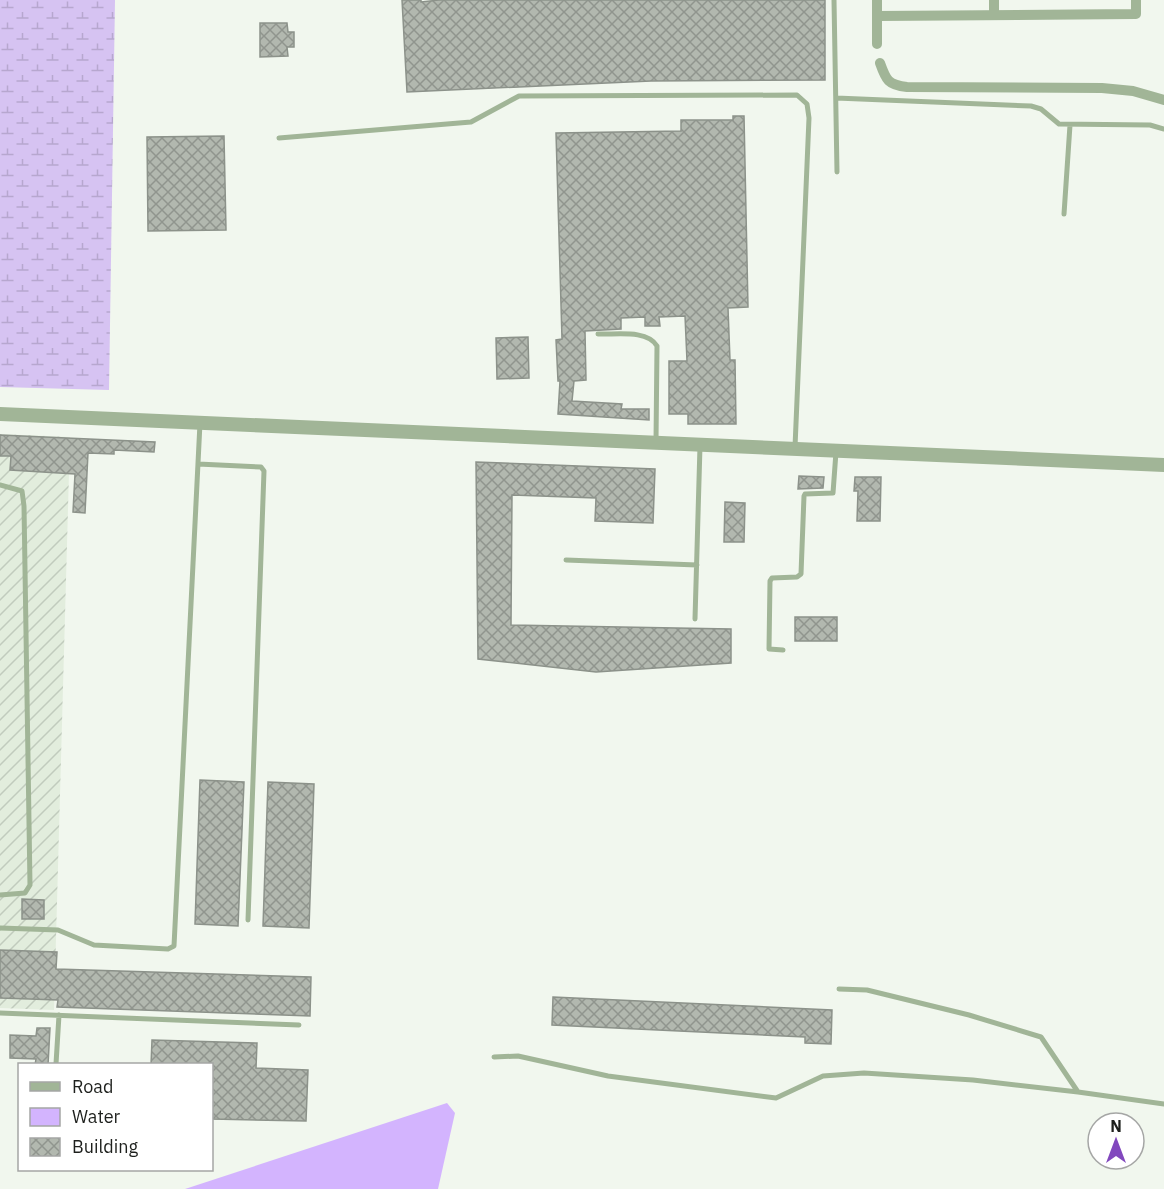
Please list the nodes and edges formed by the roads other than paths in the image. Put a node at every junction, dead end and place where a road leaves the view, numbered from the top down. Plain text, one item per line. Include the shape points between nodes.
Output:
1 (834, 0) edge
2 (878, 0) edge
3 (994, 0) edge
4 (1136, 0) edge
5 (994, 15) junction
6 (878, 16) junction
7 (878, 44) dead end
8 (880, 63) dead end
9 (836, 98) junction
10 (1164, 100) edge
11 (1071, 125) junction
12 (1164, 129) edge
13 (279, 138) dead end
14 (837, 172) dead end
15 (1064, 214) dead end
16 (598, 334) dead end
17 (0, 414) edge
18 (200, 423) junction
19 (656, 442) junction
20 (700, 445) junction
21 (795, 448) junction
22 (836, 450) junction
23 (198, 464) junction
24 (1164, 465) edge
25 (0, 485) edge
26 (566, 560) dead end
27 (697, 565) junction
28 (695, 619) dead end
29 (783, 650) dead end
30 (0, 895) edge
31 (248, 920) dead end
32 (0, 928) edge
33 (839, 989) dead end
34 (0, 1013) edge
35 (59, 1015) junction
36 (299, 1025) dead end
37 (494, 1057) dead end
38 (56, 1063) edge
39 (1078, 1092) junction
40 (1164, 1104) edge

1 - 9 lane
2 - 6 street
3 - 5 street
4 - 5 street via 1136,15
5 - 6 street
6 - 7 street
8 - 10 street via 885,79 896,86 1102,88
9 - 11 lane via 1031,106 1059,124
9 - 14 lane
11 - 12 lane via 1141,124
11 - 15 lane
13 - 21 lane via 471,123 519,96 797,95 807,104 809,118
16 - 19 lane via 643,335 653,339 657,346
17 - 18 street
18 - 19 street
18 - 23 lane
19 - 20 street
20 - 21 street
20 - 27 lane
21 - 22 street
22 - 24 street
22 - 29 lane via 833,493 804,496 801,574 770,581 769,650
23 - 31 lane via 261,467 264,471
23 - 32 lane via 174,946 168,949 94,945 58,930
25 - 30 lane via 22,491 24,506 30,885 25,893
26 - 27 lane
27 - 28 lane
33 - 39 lane via 890,995 1041,1037
34 - 35 lane
35 - 36 lane
35 - 38 lane
37 - 39 lane via 518,1056 608,1076 776,1098 823,1076 864,1073
39 - 40 lane

